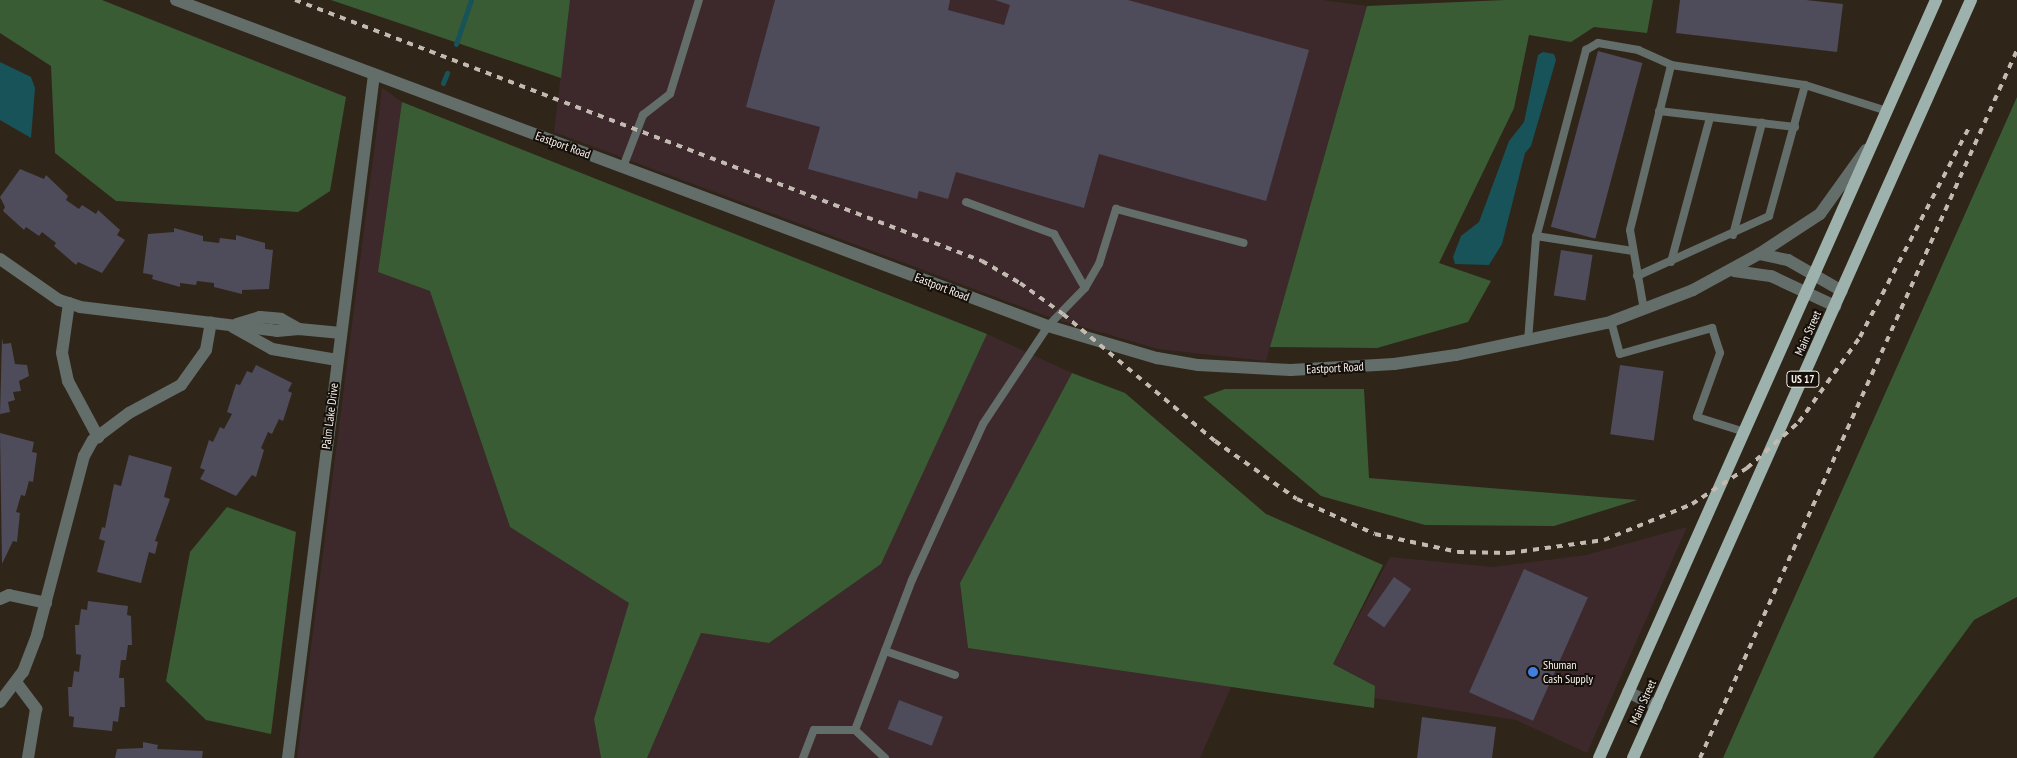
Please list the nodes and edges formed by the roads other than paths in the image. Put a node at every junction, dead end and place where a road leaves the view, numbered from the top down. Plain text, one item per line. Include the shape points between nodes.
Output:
1 (176, 0) edge
2 (699, 0) edge
3 (1936, 0) edge
4 (1971, 0) edge
5 (1671, 65) junction
6 (374, 74) junction
7 (1805, 85) junction
8 (1659, 111) junction
9 (1887, 111) junction
10 (1710, 117) junction
11 (1762, 124) junction
12 (1795, 127) junction
13 (1875, 138) junction
14 (623, 167) junction
15 (966, 202) dead end
16 (1732, 235) junction
17 (1536, 236) junction
18 (1244, 244) dead end
19 (1633, 251) junction
20 (1759, 254) junction
21 (0, 259) edge
22 (1671, 262) junction
23 (1734, 271) junction
24 (1815, 274) junction
25 (1637, 276) junction
26 (1085, 288) junction
27 (1842, 290) junction
28 (1807, 293) junction
29 (69, 303) junction
30 (1836, 306) junction
31 (1644, 310) junction
32 (1610, 321) junction
33 (211, 322) junction
34 (231, 325) junction
35 (1048, 326) junction
36 (341, 333) junction
37 (1528, 341) junction
38 (338, 360) junction
39 (1745, 432) junction
40 (98, 437) junction
41 (0, 599) edge
42 (46, 603) junction
43 (885, 651) junction
44 (955, 675) dead end
45 (16, 682) junction
46 (1628, 692) junction
47 (0, 702) edge
48 (1657, 706) junction
49 (855, 730) junction
50 (28, 758) edge
51 (288, 758) edge
52 (803, 758) edge
53 (885, 758) edge
54 (1599, 758) edge
55 (1633, 758) edge

1 - 6 street, Eastport Road
2 - 14 lane via 670,94 643,115
3 - 9 main road, Main Street / US 17
4 - 27 main road, Main Street / US 17
5 - 7 lane
5 - 8 lane
5 - 17 lane via 1638,50 1598,43 1586,50
6 - 14 street, Eastport Road
6 - 36 street, Palm Lake Drive
7 - 9 lane
7 - 12 lane
8 - 10 lane
8 - 19 lane via 1630,230
9 - 13 main road, Main Street / US 17
10 - 11 lane
10 - 22 lane
11 - 12 lane
11 - 16 lane
12 - 16 lane via 1769,216
13 - 20 street, Eastport Road via 1820,214
13 - 24 main road, Main Street / US 17
14 - 35 street, Eastport Road
15 - 26 lane via 1054,234
16 - 22 lane
17 - 19 lane
17 - 37 lane
18 - 26 lane via 1116,209 1099,264
19 - 25 lane
20 - 23 street, Eastport Road
20 - 24 street via 1788,260
21 - 29 street via 34,284
22 - 25 lane
23 - 28 street via 1770,276
23 - 31 street, Eastport Road
24 - 27 street
24 - 28 main road, Main Street / US 17
25 - 31 lane
26 - 35 lane
27 - 30 main road, Main Street / US 17
28 - 30 street
28 - 39 main road, Main Street / US 17
29 - 33 street
29 - 40 street via 62,353 68,381
30 - 48 main road, Main Street / US 17
31 - 32 street, Eastport Road
32 - 37 street, Eastport Road
32 - 39 lane via 1620,354 1712,328 1720,353 1697,417
33 - 34 street
33 - 40 street via 206,350 181,385 130,412
34 - 36 street via 260,317 281,319 299,329
34 - 38 street via 272,349
35 - 37 street, Eastport Road via 1157,358 1244,369 1339,369 1394,364
35 - 43 lane via 983,424 912,580
36 - 38 street, Palm Lake Drive
38 - 51 street, Palm Lake Drive
39 - 46 main road, Main Street / US 17
40 - 42 street via 84,456
41 - 42 street via 9,595
42 - 45 street via 30,654
43 - 44 lane
43 - 49 lane
45 - 47 street
45 - 50 street via 36,709
46 - 48 street
46 - 54 main road, Main Street / US 17
48 - 55 main road, Main Street / US 17
49 - 52 lane via 814,730
49 - 53 lane

